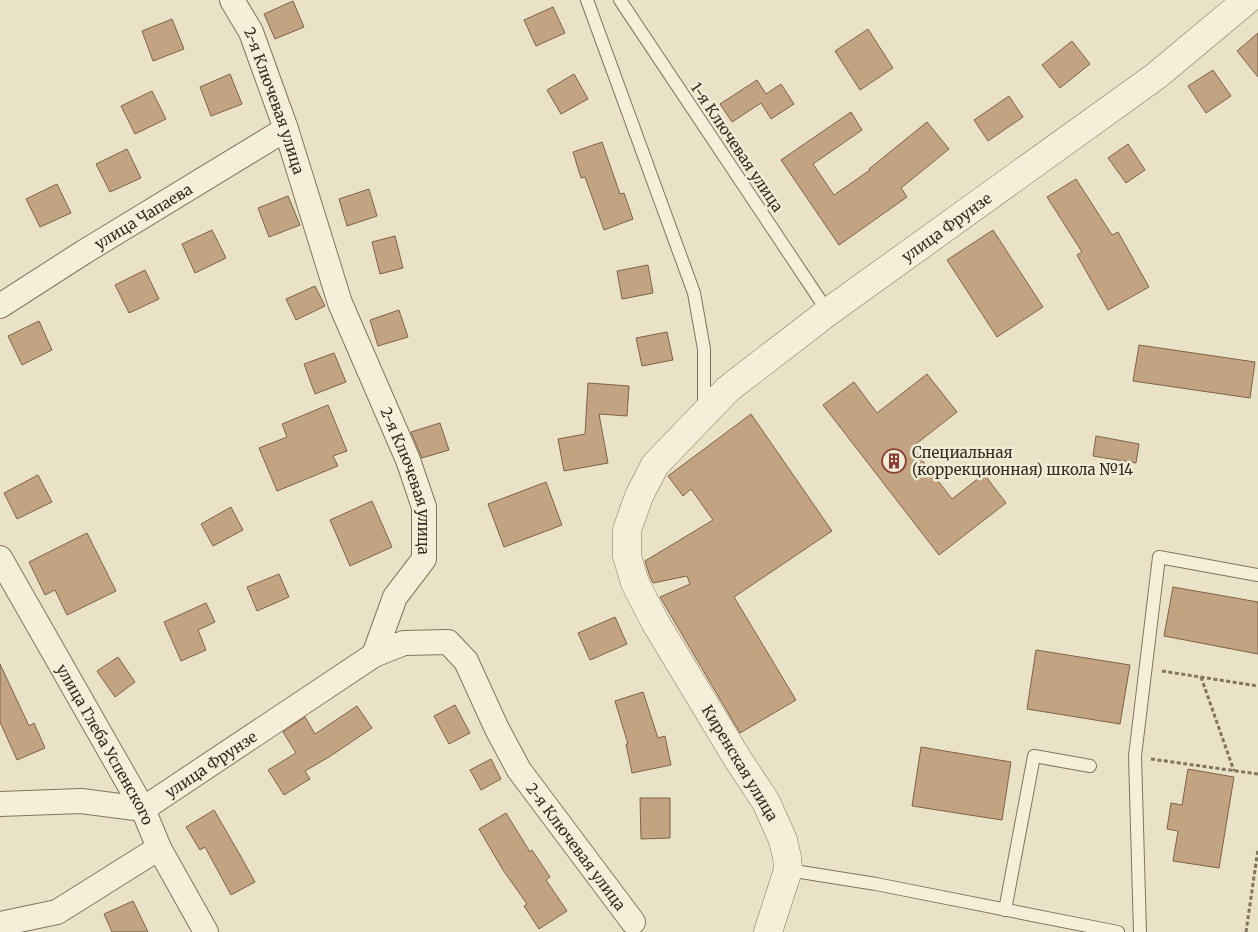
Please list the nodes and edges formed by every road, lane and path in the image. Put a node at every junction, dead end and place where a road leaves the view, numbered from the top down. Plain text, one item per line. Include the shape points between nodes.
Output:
1 (232, 0) edge
2 (587, 0) edge
3 (620, 0) edge
4 (1247, 0) edge
5 (286, 129) junction
6 (0, 306) edge
7 (828, 312) junction
8 (704, 414) junction
9 (655, 465) joint
10 (0, 558) edge
11 (1258, 575) edge
12 (374, 655) junction
13 (1146, 668) junction
14 (1201, 677) junction
15 (1258, 686) edge
16 (1135, 756) junction
17 (1090, 766) dead end
18 (1234, 771) junction
19 (1258, 774) edge
20 (0, 804) edge
21 (143, 809) junction
22 (159, 848) junction
23 (1258, 849) edge
24 (788, 870) junction
25 (1005, 910) junction
26 (633, 922) dead end
27 (0, 924) edge
28 (206, 932) edge
29 (768, 932) edge
30 (1118, 932) edge
31 (1140, 932) edge
32 (1246, 932) edge

1 - 5 street, 2-я Ключевая улица via 251,32
2 - 8 lane via 694,294 704,349
3 - 7 lane, 1-я Ключевая улица
4 - 7 street, улица Фрунзе via 1156,76
5 - 6 street, улица Чапаева
5 - 12 street, 2-я Ключевая улица via 340,303 408,460 424,507 424,559 395,597
7 - 8 street, улица Фрунзе via 728,389
8 - 9 street, улица Фрунзе
9 - 24 street, Киренская улица via 638,496 627,530 627,556 635,583 655,622 766,802 783,840
10 - 21 street, улица Глеба Успенского
11 - 13 lane via 1159,557
12 - 21 street, улица Фрунзе
12 - 26 street, 2-я Ключевая улица via 404,643 448,642 466,661 519,770
13 - 14 path
13 - 16 lane
14 - 15 path
14 - 18 path
16 - 18 path
16 - 31 lane
17 - 25 lane via 1034,756
18 - 19 path
20 - 21 street via 81,801
21 - 22 street, улица Глеба Успенского
22 - 27 street via 57,912
22 - 28 street, улица Глеба Успенского
23 - 32 path
24 - 25 lane
24 - 29 street
25 - 30 lane

